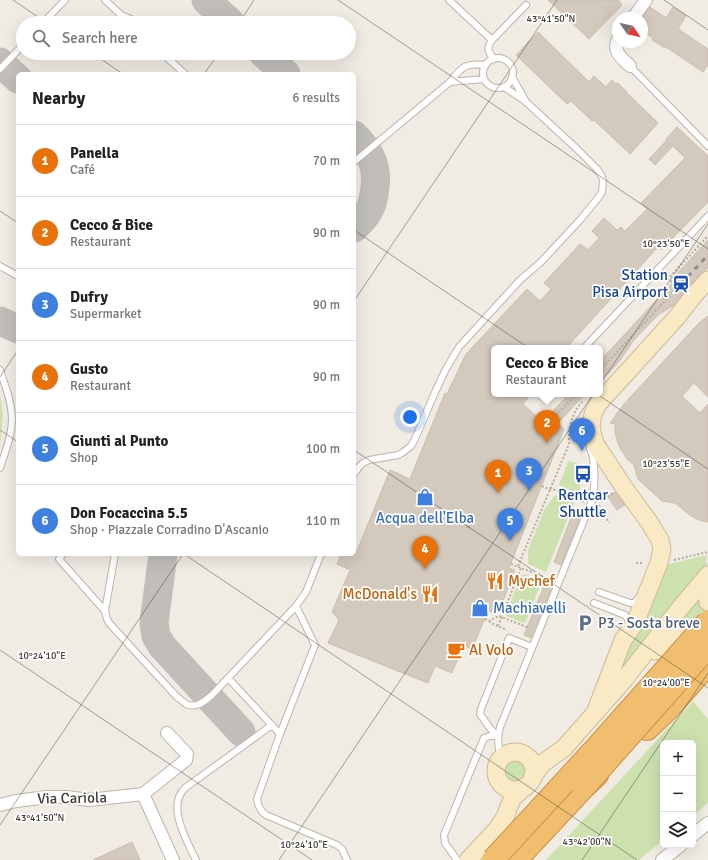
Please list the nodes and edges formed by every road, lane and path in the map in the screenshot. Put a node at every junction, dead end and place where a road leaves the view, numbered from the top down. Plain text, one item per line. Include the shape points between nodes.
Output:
1 (65, 0) edge
2 (106, 0) edge
3 (449, 0) edge
4 (646, 0) edge
5 (526, 5) dead end
6 (637, 12) edge
7 (121, 15) edge
8 (50, 16) edge
9 (492, 40) junction
10 (616, 48) edge
11 (16, 52) edge
12 (494, 59) junction
13 (170, 60) edge
14 (486, 65) junction
15 (630, 66) joint
16 (0, 69) edge
17 (183, 72) edge
18 (512, 77) junction
19 (484, 79) junction
20 (450, 82) junction
21 (504, 87) junction
22 (525, 101) junction
23 (708, 146) edge
24 (356, 160) edge
25 (708, 216) edge
26 (708, 236) edge
27 (0, 266) edge
28 (16, 275) edge
29 (708, 280) edge
30 (672, 282) dead end
31 (681, 284) dead end
32 (701, 291) edge
33 (587, 345) edge
34 (636, 352) dead end
35 (603, 367) edge
36 (0, 370) edge
37 (603, 390) edge
38 (574, 397) edge
39 (596, 397) edge
40 (592, 401) junction
41 (553, 418) dead end
42 (588, 442) dead end
43 (0, 468) edge
44 (611, 468) junction
45 (356, 471) edge
46 (542, 486) dead end
47 (549, 489) junction
48 (616, 491) joint
49 (591, 504) junction
50 (598, 504) junction
51 (473, 517) dead end
52 (609, 523) dead end
53 (468, 528) dead end
54 (655, 552) dead end
55 (61, 556) edge
56 (115, 556) edge
57 (320, 556) edge
58 (511, 564) dead end
59 (518, 566) junction
60 (521, 568) junction
61 (708, 575) edge
62 (559, 583) junction
63 (708, 588) edge
64 (599, 592) dead end
65 (708, 602) edge
66 (594, 603) dead end
67 (296, 606) junction
68 (106, 611) junction
69 (502, 617) junction
70 (485, 619) dead end
71 (708, 622) edge
72 (498, 626) dead end
73 (529, 628) dead end
74 (688, 633) dead end
75 (625, 637) junction
76 (532, 647) junction
77 (708, 647) edge
78 (640, 661) junction
79 (708, 664) edge
80 (228, 678) junction
81 (595, 713) junction
82 (272, 725) junction
83 (167, 733) dead end
84 (280, 734) junction
85 (497, 736) junction
86 (573, 738) junction
87 (525, 755) junction
88 (501, 758) junction
89 (528, 783) junction
90 (501, 784) junction
91 (583, 788) junction
92 (143, 794) junction
93 (0, 805) edge
94 (677, 848) edge
95 (487, 852) edge
96 (174, 860) edge
97 (196, 860) edge
98 (347, 860) edge
99 (457, 860) edge
100 (468, 860) edge
101 (516, 860) edge
102 (662, 860) edge

1 - 8 lane
2 - 7 lane
3 - 9 lane
4 - 6 street
5 - 9 lane
9 - 12 lane via 488,50
10 - 15 street
11 - 16 lane
12 - 14 lane
12 - 18 lane via 508,62 513,71
13 - 17 lane
14 - 19 lane
14 - 20 lane via 465,67
15 - 23 lane
18 - 21 lane
18 - 22 lane
19 - 20 lane
19 - 21 lane via 490,86
20 - 24 lane
21 - 22 lane
22 - 45 lane via 597,169 603,180 602,192 580,220 541,262 520,280 459,347 410,446 398,455 369,460
25 - 33 lane
26 - 30 path via 668,279
27 - 28 lane
29 - 32 street
31 - 35 path
32 - 34 lane via 672,313
32 - 37 street
36 - 43 lane via 12,419
38 - 41 path
39 - 40 street
40 - 44 street via 595,410 592,431 596,445
40 - 47 path via 575,410 571,419 569,444
42 - 49 lane via 594,473
44 - 48 lane
44 - 75 street via 649,522 660,540 662,549 635,623
46 - 47 path
47 - 49 path
47 - 59 path
48 - 50 path
49 - 50 path
49 - 62 lane
50 - 52 path
51 - 53 path
54 - 64 lane via 636,602 627,603
55 - 68 lane via 59,559
56 - 68 lane
57 - 67 lane via 306,592
58 - 59 path
59 - 60 path
60 - 62 path
60 - 69 path
61 - 78 street
62 - 76 lane
63 - 65 street
66 - 75 lane via 626,616 629,624
67 - 80 lane
67 - 84 lane via 315,645
68 - 80 lane via 110,623 185,704 194,706 205,701
69 - 70 path via 489,621
69 - 72 path
69 - 73 path
71 - 95 highway, bridge via 597,747
74 - 78 street via 677,634
75 - 81 street
76 - 85 lane
76 - 85 lane via 509,638 481,709 480,714
77 - 91 highway, bridge
78 - 81 street
79 - 91 highway, bridge via 669,708
80 - 82 lane
81 - 86 street
82 - 84 lane
82 - 97 lane via 181,792 178,799 179,820
83 - 92 street via 187,754 186,760
84 - 98 lane via 257,799 258,806 266,815 337,845
85 - 88 lane
85 - 99 lane via 484,738 444,835 445,843
86 - 87 street via 545,752
86 - 89 street via 543,763
87 - 88 street via 512,752
87 - 89 street via 530,759 534,771
88 - 90 street via 496,771
89 - 90 street via 518,790 509,789
89 - 95 street via 513,798 506,815 492,835
90 - 95 street via 501,811
91 - 101 highway
92 - 93 street, Via Cariola via 89,800 47,797
92 - 96 street
94 - 102 street
95 - 100 street

